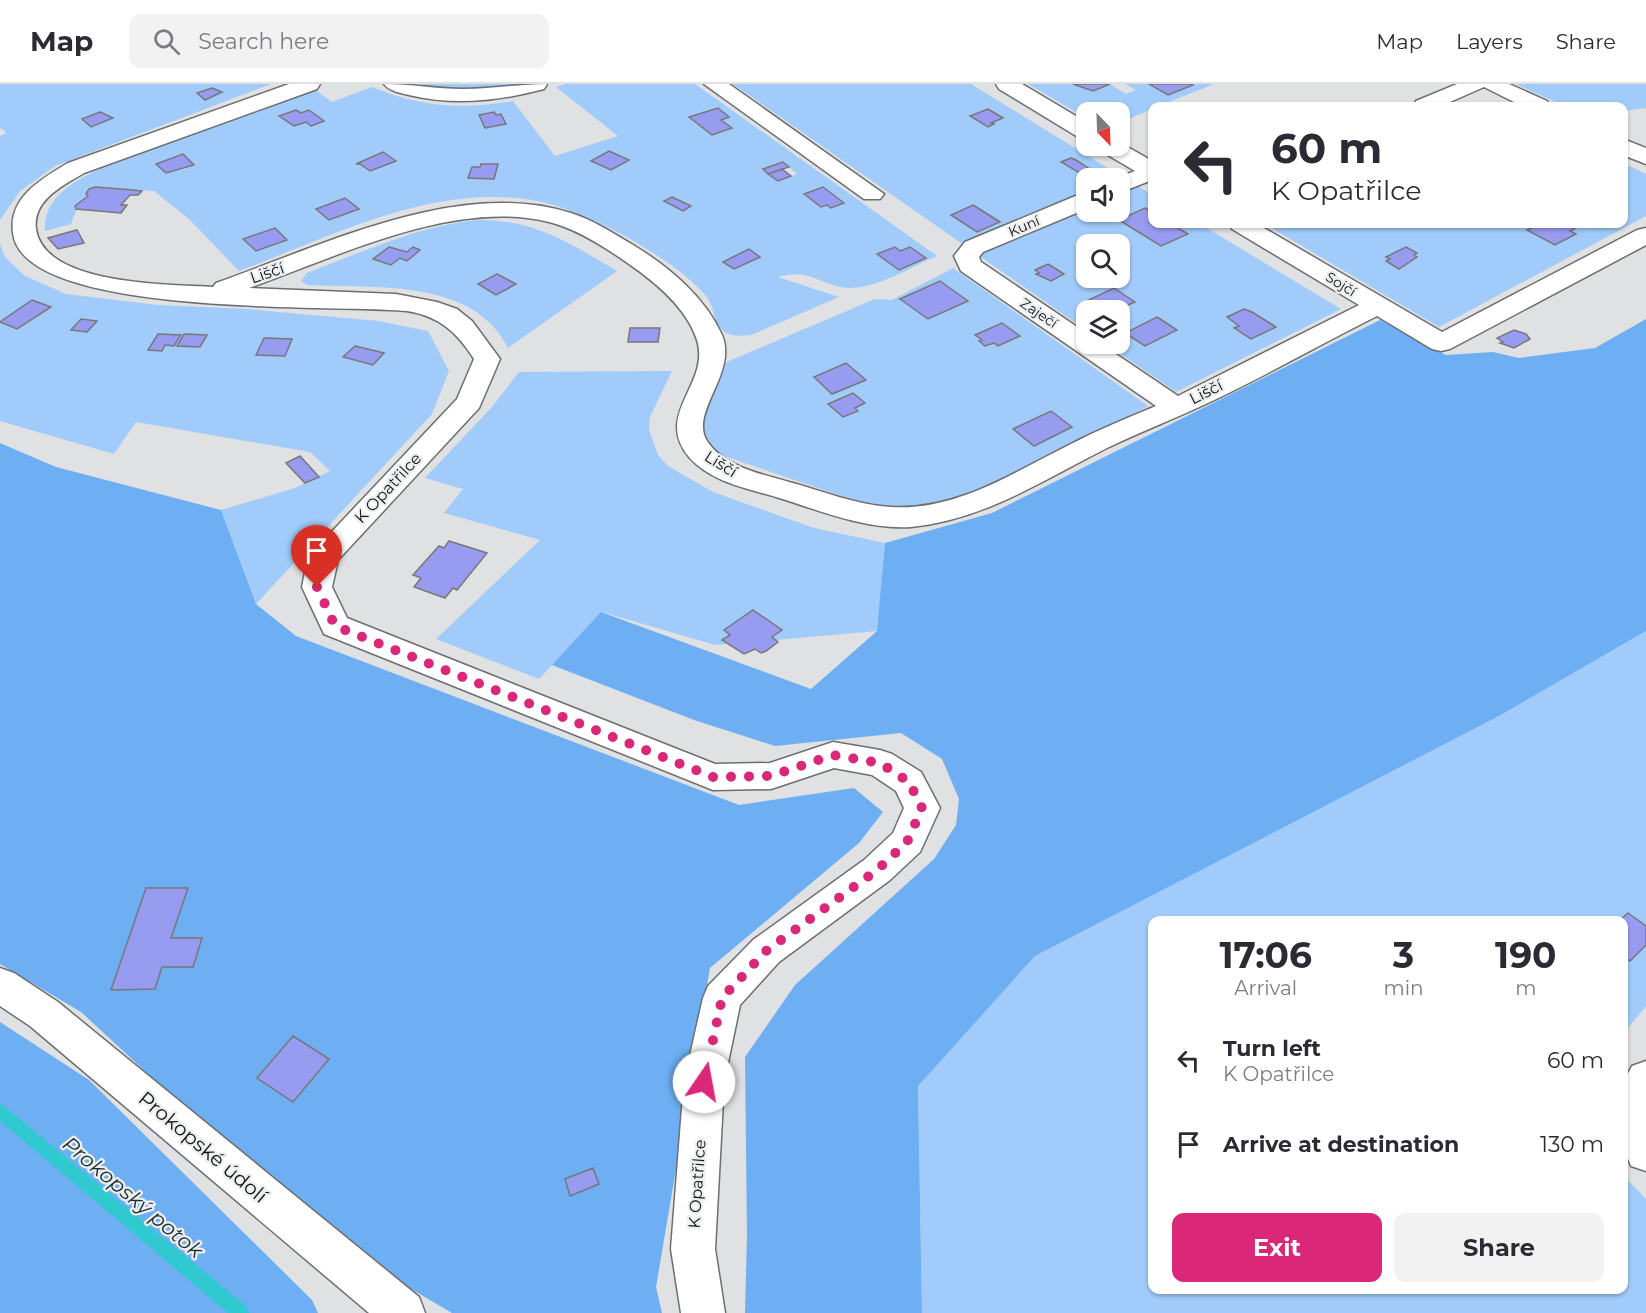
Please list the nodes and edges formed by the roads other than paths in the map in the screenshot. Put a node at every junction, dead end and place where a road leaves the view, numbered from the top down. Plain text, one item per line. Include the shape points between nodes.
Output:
1 (309, 84) edge
2 (395, 84) edge
3 (536, 84) edge
4 (715, 84) edge
5 (1006, 84) edge
6 (1475, 84) edge
7 (1492, 84) edge
8 (1433, 102) edge
9 (1530, 102) edge
10 (1076, 126) edge
11 (1628, 148) edge
12 (1126, 156) edge
13 (1646, 157) edge
14 (1148, 170) edge
15 (1148, 174) edge
16 (1130, 181) edge
17 (872, 194) dead end
18 (1076, 204) edge
19 (1248, 228) edge
20 (1646, 235) edge
21 (966, 256) joint
22 (206, 294) junction
23 (1376, 306) junction
24 (1176, 407) junction
25 (0, 986) edge
26 (1646, 1079) edge
27 (1646, 1152) edge
28 (403, 1313) edge
29 (703, 1313) edge

1 - 22 street, K Opatřilce via 76,168 30,202 22,223 22,239 32,255 44,264 74,277 121,288
2 - 3 street via 420,93 453,97 493,94
4 - 17 street
5 - 10 street
6 - 8 street
7 - 9 street
11 - 13 street
12 - 14 street
15 - 16 street
18 - 21 street, Kuní via 974,247
19 - 23 street, Sojčí
20 - 23 street, Sojčí via 1441,343
21 - 24 street, Zaječí via 970,266
22 - 24 street, Liščí via 436,215 476,209 552,215 584,226 645,262 676,289 700,323 715,354 710,378 689,417 694,445 712,462 742,477 853,510 908,517 973,505
22 - 29 street, K Opatřilce via 429,307 466,326 487,358 468,402 323,557 317,587 335,626 713,777 771,776 833,755 880,763 909,782 922,808 907,842 877,870 766,951 722,998 704,1082 693,1249
23 - 24 street, Liščí
25 - 28 street, Prokopské údolí via 44,1014
26 - 27 street via 1629,1111

